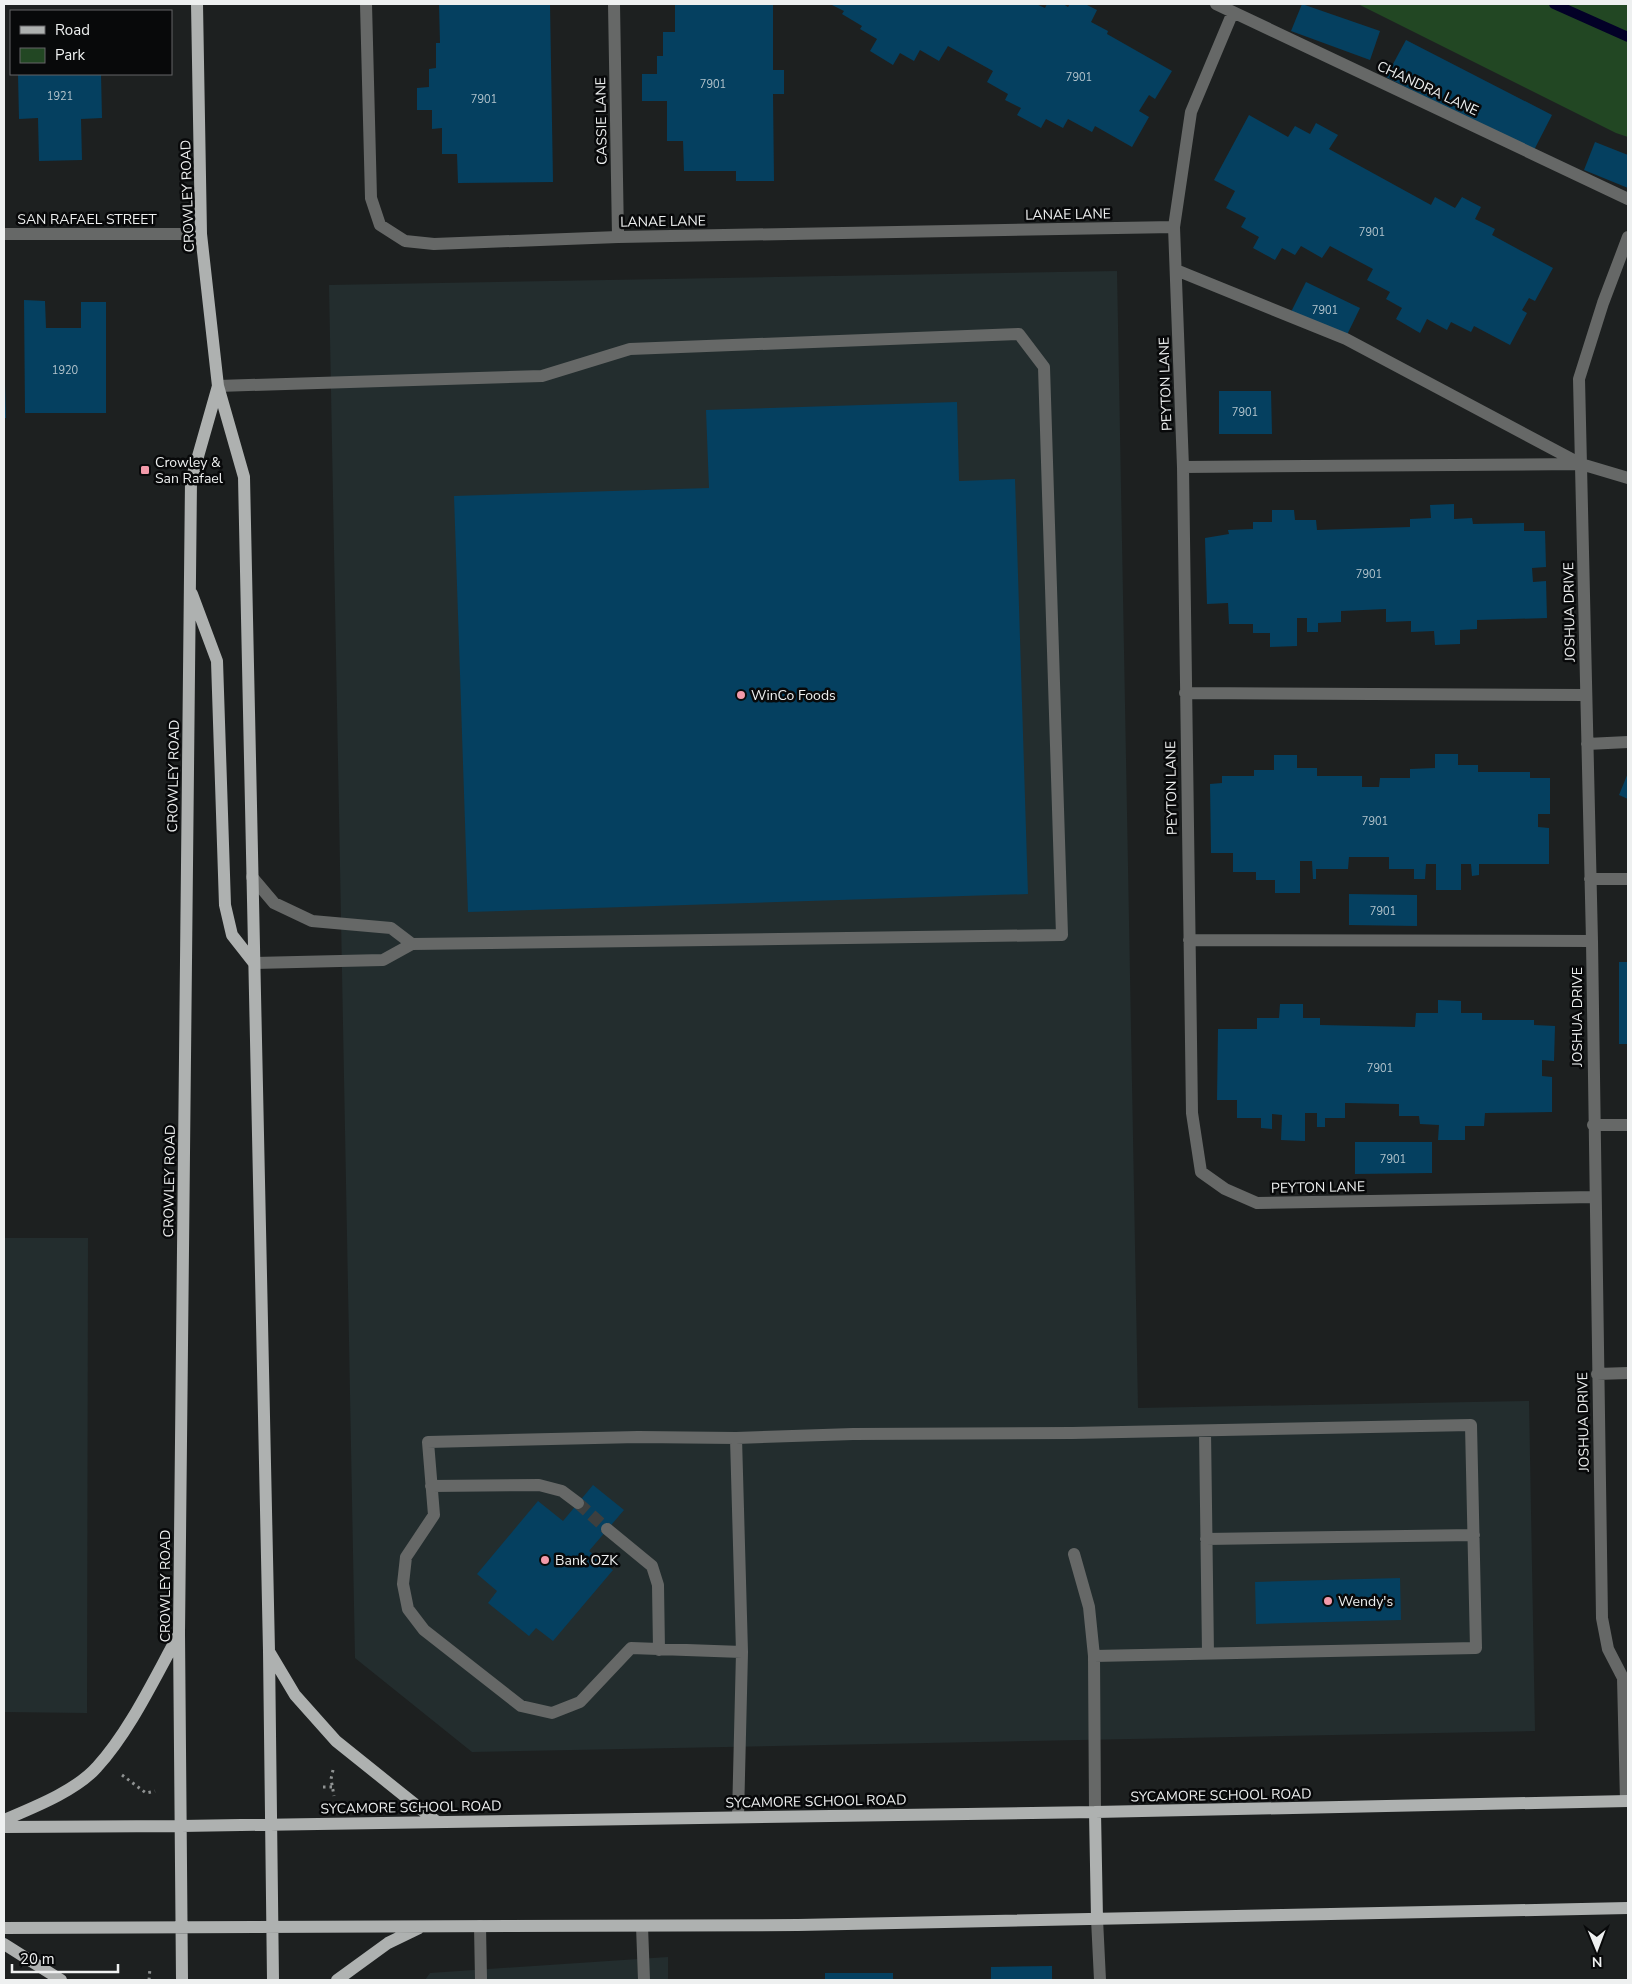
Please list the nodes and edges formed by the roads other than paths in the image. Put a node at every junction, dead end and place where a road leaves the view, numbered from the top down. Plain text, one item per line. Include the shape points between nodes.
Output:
1 (197, 4) edge
2 (366, 4) edge
3 (614, 4) edge
4 (1216, 4) edge
5 (1233, 12) junction
6 (1628, 199) edge
7 (1174, 227) junction
8 (4, 234) edge
9 (201, 234) junction
10 (618, 237) junction
11 (1628, 237) edge
12 (1176, 270) junction
13 (218, 386) junction
14 (1581, 464) junction
15 (1182, 467) junction
16 (1628, 478) edge
17 (190, 586) junction
18 (1185, 693) junction
19 (1586, 695) junction
20 (1628, 742) edge
21 (1587, 744) junction
22 (252, 877) junction
23 (1590, 879) junction
24 (1628, 879) edge
25 (1189, 940) junction
26 (1592, 941) junction
27 (412, 944) junction
28 (254, 963) junction
29 (1593, 1125) junction
30 (1628, 1125) edge
31 (1594, 1197) junction
32 (1628, 1373) edge
33 (1597, 1374) junction
34 (1205, 1430) junction
35 (736, 1438) junction
36 (431, 1486) junction
37 (578, 1503) tunnel mouth
38 (607, 1529) tunnel mouth
39 (1474, 1535) junction
40 (1206, 1539) junction
41 (1074, 1554) dead end
42 (179, 1634) junction
43 (659, 1650) junction
44 (269, 1651) junction
45 (742, 1652) junction
46 (1208, 1654) junction
47 (1094, 1656) junction
48 (1627, 1801) edge
49 (1096, 1812) junction
50 (738, 1817) junction
51 (4, 1820) edge
52 (437, 1822) junction
53 (270, 1825) junction
54 (181, 1826) junction
55 (4, 1827) edge
56 (1628, 1908) edge
57 (1097, 1919) junction
58 (480, 1926) junction
59 (642, 1926) junction
60 (422, 1927) junction
61 (4, 1928) edge
62 (181, 1928) junction
63 (271, 1928) junction
64 (4, 1944) edge
65 (61, 1980) edge
66 (182, 1980) edge
67 (273, 1980) edge
68 (337, 1980) edge
69 (481, 1980) edge
70 (644, 1980) edge
71 (1100, 1980) edge

1 - 9 main road, CROWLEY ROAD
2 - 10 street, LANAE LANE via 370,198 380,225 405,241 434,244
3 - 10 street, CASSIE LANE
4 - 5 street, CHANDRA LANE
5 - 6 street, CHANDRA LANE
5 - 7 street, PEYTON LANE via 1191,112
7 - 10 street, LANAE LANE
7 - 12 street, PEYTON LANE
8 - 9 street, SAN RAFAEL STREET
9 - 13 main road, CROWLEY ROAD
11 - 14 street, JOSHUA DRIVE via 1602,304 1579,379
12 - 14 street via 1346,339
12 - 15 street, PEYTON LANE
13 - 17 main road, CROWLEY ROAD via 191,481
13 - 22 main road, CROWLEY ROAD via 244,477
13 - 27 street via 542,376 630,349 1019,334 1044,367 1062,935
14 - 15 street
14 - 16 street
14 - 19 street, JOSHUA DRIVE
15 - 18 street, PEYTON LANE
17 - 28 main road via 217,661 225,905 232,935
17 - 42 main road, CROWLEY ROAD
18 - 19 street
18 - 25 street, PEYTON LANE
19 - 21 street, JOSHUA DRIVE
20 - 21 street
21 - 23 street, JOSHUA DRIVE
22 - 27 street via 274,903 312,921 391,928
22 - 28 main road, CROWLEY ROAD
23 - 24 street
23 - 26 street, JOSHUA DRIVE
25 - 26 street
25 - 31 street, PEYTON LANE via 1192,1113 1199,1162 1201,1172 1225,1190 1257,1203
26 - 29 street, JOSHUA DRIVE
27 - 28 street via 383,960
28 - 44 main road, CROWLEY ROAD
29 - 30 street
29 - 31 street, JOSHUA DRIVE
31 - 33 street, JOSHUA DRIVE
32 - 33 street
33 - 48 street, JOSHUA DRIVE via 1602,1618 1608,1649 1622,1678
34 - 35 street
34 - 39 street via 1471,1425
34 - 40 street
35 - 36 street via 428,1442
35 - 45 street
36 - 37 street via 539,1484 562,1491
36 - 43 street via 434,1515 406,1558 403,1584 408,1609 424,1630 521,1706 552,1713 580,1702 631,1648
38 - 43 street via 652,1566 658,1585
39 - 40 street
39 - 46 street via 1476,1648
40 - 46 street
41 - 47 street via 1089,1607
42 - 51 main road via 128,1724 96,1768 53,1798
42 - 54 main road, CROWLEY ROAD
43 - 45 street
44 - 52 main road via 294,1695 336,1741
44 - 53 main road, CROWLEY ROAD
45 - 50 street
46 - 47 street
47 - 49 street
48 - 49 main road, SYCAMORE SCHOOL ROAD
49 - 50 main road, SYCAMORE SCHOOL ROAD
49 - 57 main road
50 - 52 main road, SYCAMORE SCHOOL ROAD
52 - 53 main road, SYCAMORE SCHOOL ROAD
53 - 54 main road, SYCAMORE SCHOOL ROAD
53 - 63 main road, CROWLEY ROAD
54 - 55 main road, SYCAMORE SCHOOL ROAD
54 - 62 main road, CROWLEY ROAD
56 - 57 main road
57 - 59 main road
57 - 71 street
58 - 59 main road
58 - 60 main road
58 - 69 street
59 - 70 street
60 - 63 main road
60 - 68 main road via 388,1943
61 - 62 main road
62 - 63 main road
62 - 66 main road, CROWLEY ROAD
63 - 67 main road, CROWLEY ROAD
64 - 65 main road

